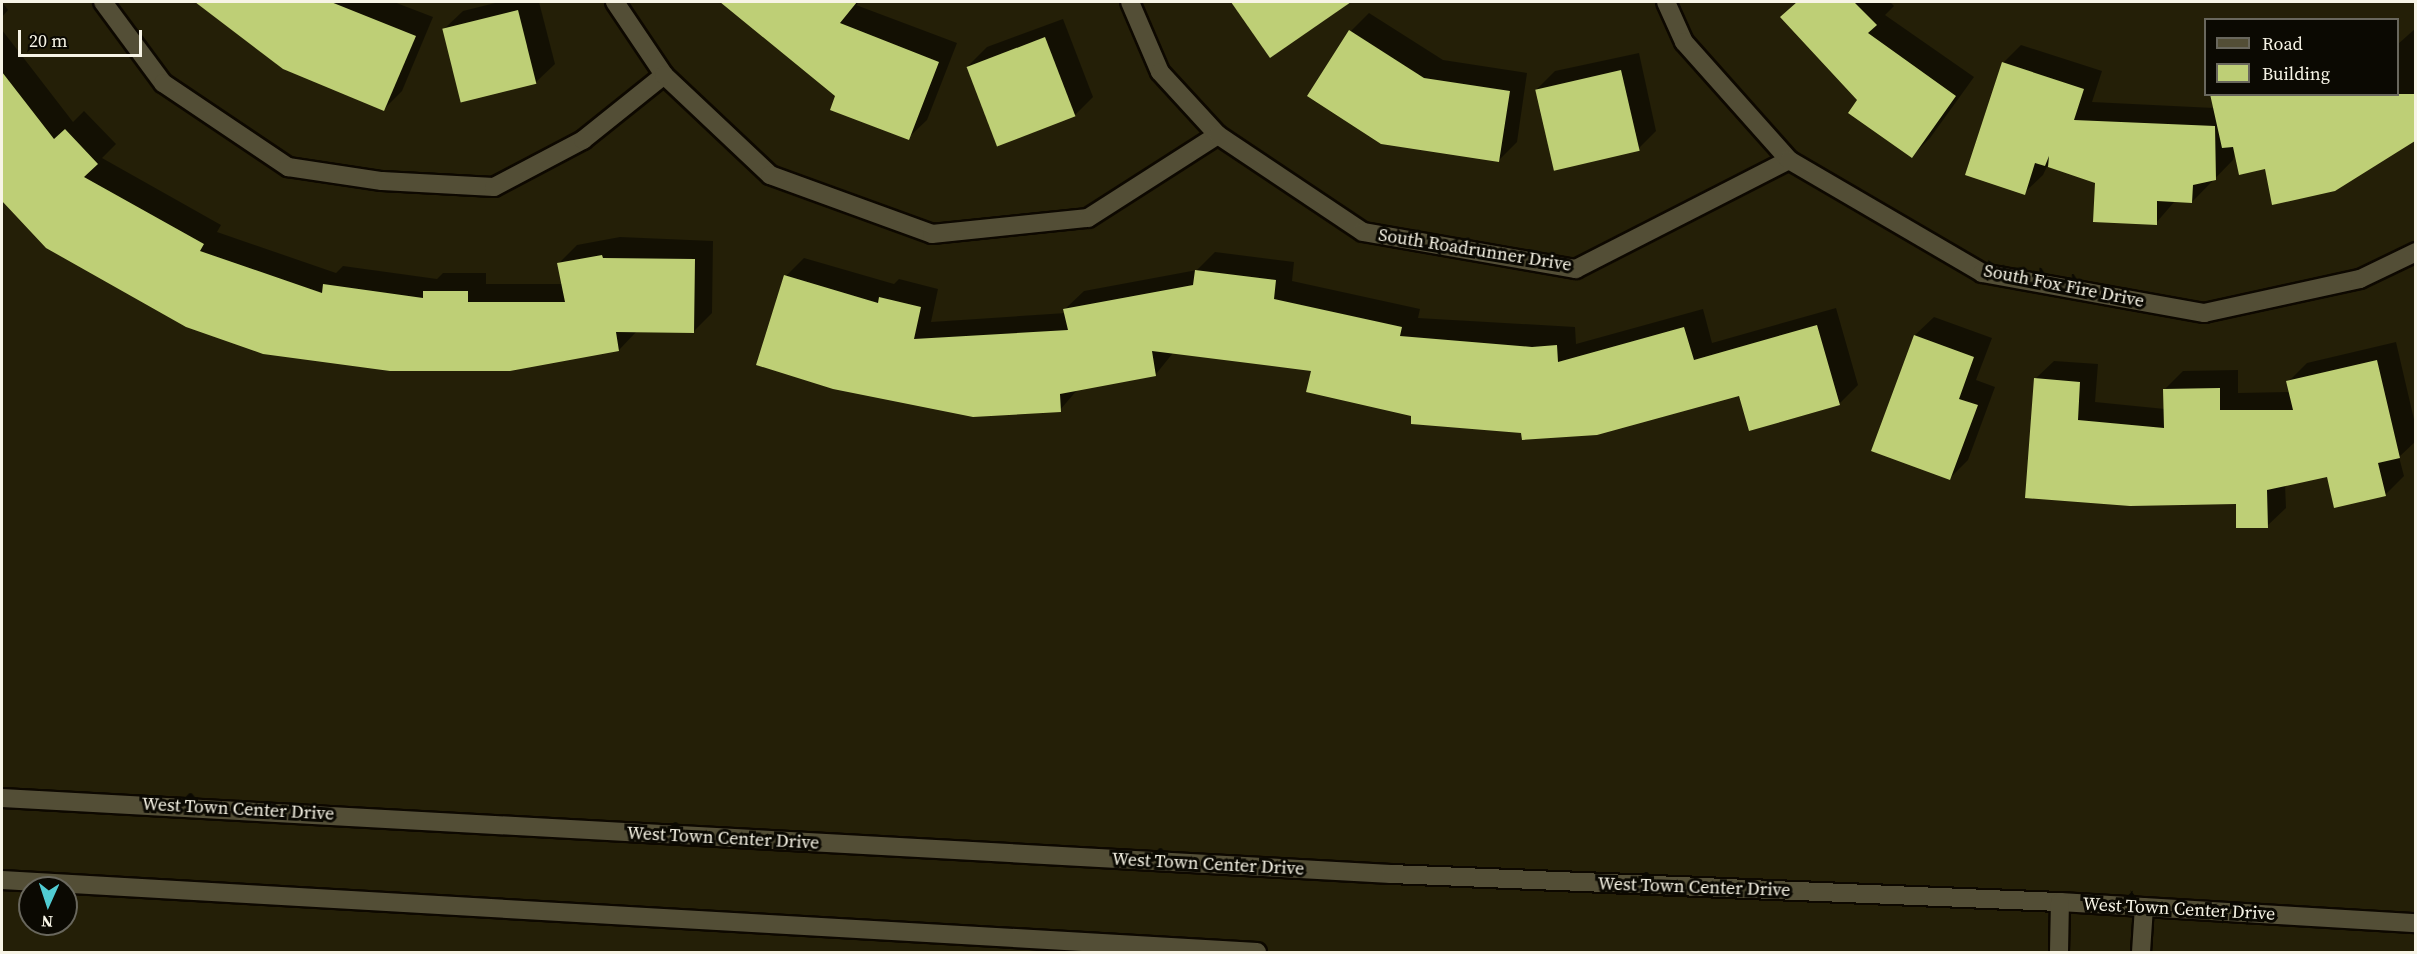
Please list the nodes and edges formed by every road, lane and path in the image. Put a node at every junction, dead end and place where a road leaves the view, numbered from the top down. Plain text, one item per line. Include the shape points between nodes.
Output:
1 (103, 2) edge
2 (615, 2) edge
3 (1130, 2) edge
4 (1666, 2) edge
5 (664, 75) junction
6 (1218, 135) junction
7 (1789, 160) junction
8 (2415, 252) edge
9 (2, 798) edge
10 (2, 880) edge
11 (2060, 902) junction
12 (2144, 907) junction
13 (2415, 923) edge
14 (1257, 952) edge
15 (2059, 952) edge
16 (2141, 952) edge

1 - 5 street via 164,83 288,167 382,181 494,186 583,140
2 - 5 street
3 - 6 street, South Roadrunner Drive via 1160,72
4 - 7 street, South Fox Fire Drive via 1683,42
5 - 6 street via 770,175 932,234 1088,218
6 - 7 street, South Roadrunner Drive via 1363,232 1576,269
7 - 8 street, South Fox Fire Drive via 1982,273 2204,313 2360,279
9 - 11 street, West Town Center Drive via 1391,874
10 - 14 street
11 - 12 street, West Town Center Drive
11 - 15 street
12 - 13 street, West Town Center Drive
12 - 16 street

